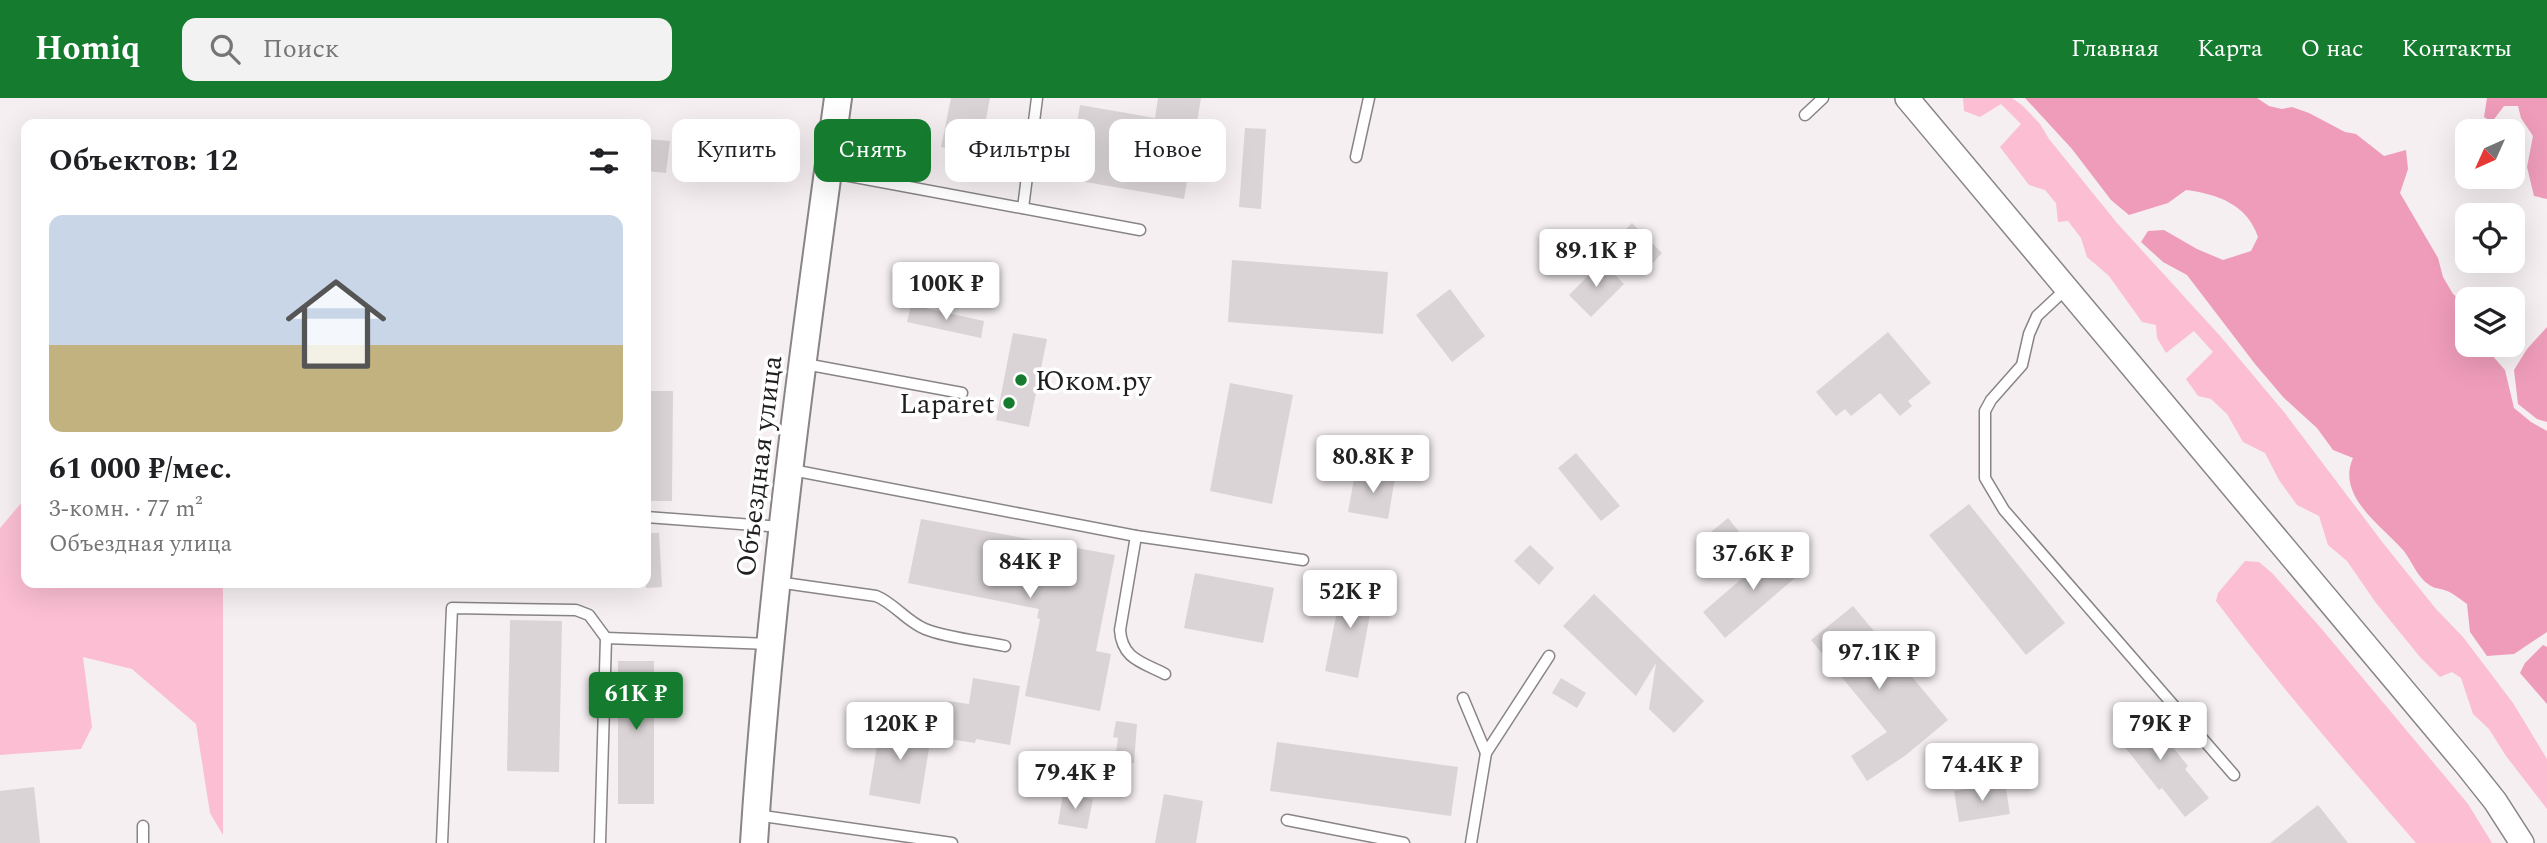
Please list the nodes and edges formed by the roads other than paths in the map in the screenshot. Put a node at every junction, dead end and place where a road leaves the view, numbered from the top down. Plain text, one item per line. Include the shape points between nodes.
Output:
1 (838, 98) edge
2 (1037, 98) edge
3 (1369, 98) edge
4 (1823, 98) edge
5 (1907, 98) edge
6 (1805, 115) dead end
7 (835, 119) edge
8 (1356, 158) dead end
9 (827, 182) edge
10 (882, 182) edge
11 (1023, 208) junction
12 (1140, 230) dead end
13 (2067, 288) junction
14 (802, 363) junction
15 (962, 393) dead end
16 (788, 469) junction
17 (651, 517) edge
18 (782, 527) junction
19 (1136, 536) junction
20 (1303, 560) dead end
21 (776, 582) junction
22 (606, 638) junction
23 (769, 645) junction
24 (1005, 646) dead end
25 (1549, 656) dead end
26 (1165, 674) dead end
27 (1463, 698) dead end
28 (1486, 753) junction
29 (2234, 775) dead end
30 (755, 815) junction
31 (1287, 820) dead end
32 (143, 826) dead end
33 (841, 828) junction
34 (838, 841) dead end
35 (144, 843) edge
36 (442, 843) edge
37 (600, 843) edge
38 (754, 843) edge
39 (952, 843) edge
40 (1404, 843) edge
41 (1471, 843) edge
42 (2522, 843) edge

1 - 7 main road, Объездная улица
2 - 11 lane
3 - 8 lane
4 - 6 lane
5 - 13 street
9 - 14 main road, Объездная улица
10 - 11 lane
11 - 12 lane
13 - 29 lane via 2037,316 2022,365 1985,411 1985,478 2004,510
13 - 42 street via 2468,766
14 - 15 lane
14 - 16 main road, Объездная улица
16 - 18 main road, Объездная улица
16 - 19 lane
17 - 18 lane
18 - 21 main road, Объездная улица
19 - 20 lane
19 - 26 lane via 1121,646
21 - 23 main road, Объездная улица
21 - 24 lane via 876,596 926,630
22 - 23 lane
22 - 36 lane via 589,615 576,610 452,608
22 - 37 lane
23 - 30 main road, Объездная улица
25 - 28 lane
27 - 28 lane
28 - 41 lane
30 - 33 lane
30 - 38 main road, Объездная улица
31 - 40 lane
32 - 35 lane
33 - 34 lane
33 - 39 lane

